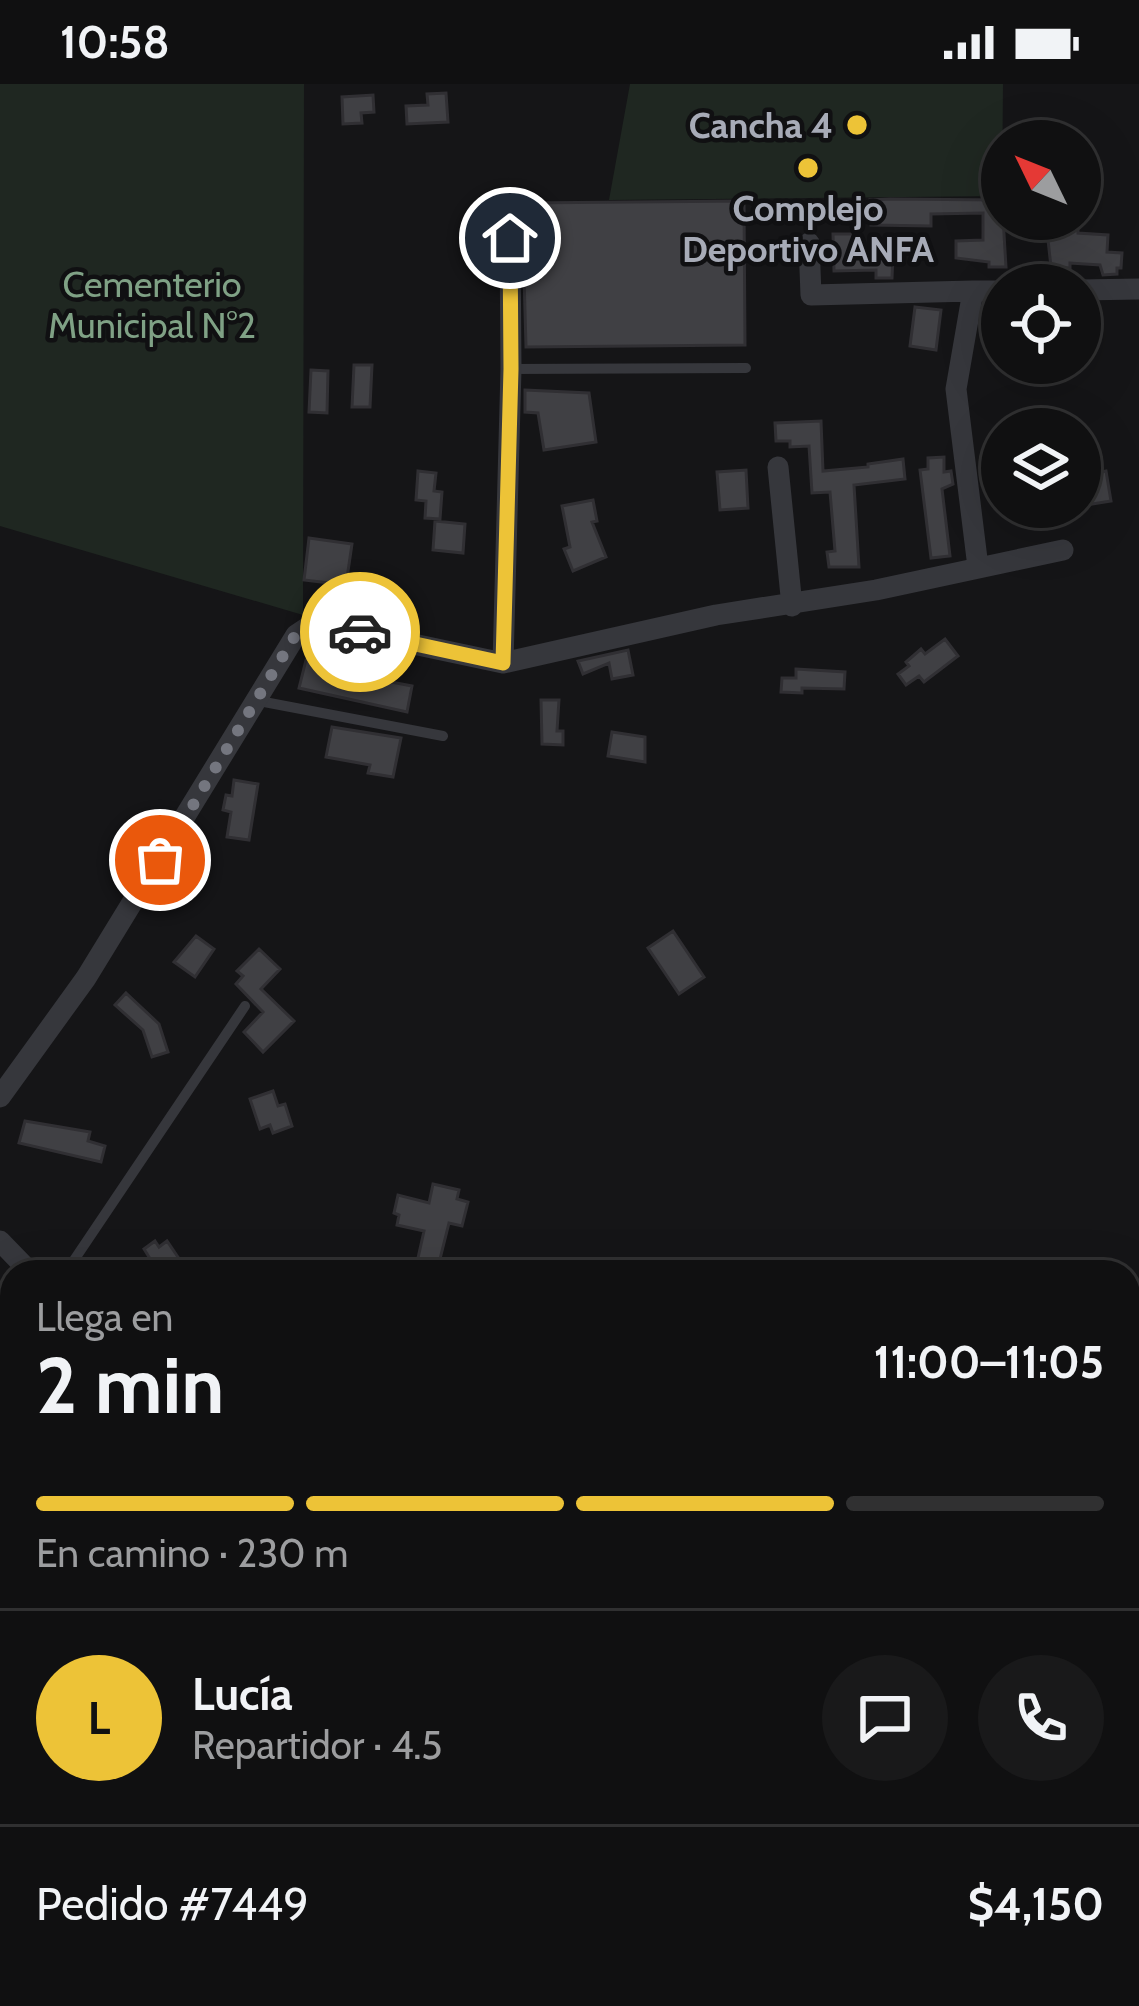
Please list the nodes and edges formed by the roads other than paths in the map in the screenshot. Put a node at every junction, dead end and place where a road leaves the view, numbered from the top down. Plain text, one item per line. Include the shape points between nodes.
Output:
1 (510, 238) dead end
2 (809, 243) dead end
3 (1139, 289) edge
4 (1101, 290) edge
5 (973, 291) junction
6 (981, 291) edge
7 (746, 368) dead end
8 (511, 369) junction
9 (778, 467) dead end
10 (1063, 550) dead end
11 (977, 567) junction
12 (792, 606) junction
13 (503, 663) junction
14 (259, 701) junction
15 (442, 736) dead end
16 (245, 1006) dead end
17 (0, 1097) edge
18 (74, 1260) edge

1 - 8 street
2 - 5 street via 811,295
3 - 4 street
5 - 6 street
5 - 11 street via 956,389
7 - 8 lane
8 - 13 street
9 - 12 street
10 - 11 street
11 - 12 street
12 - 13 street
13 - 14 street via 314,622 296,634
14 - 15 lane
14 - 17 street via 86,978
16 - 18 lane

